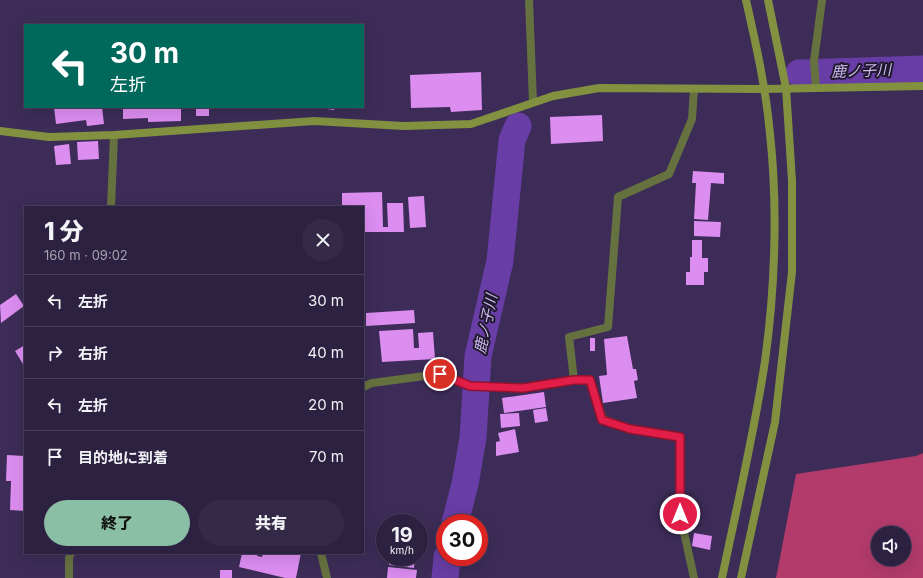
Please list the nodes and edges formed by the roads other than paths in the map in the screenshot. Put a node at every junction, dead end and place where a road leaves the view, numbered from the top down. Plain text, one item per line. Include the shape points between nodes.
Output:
1 (529, 0) edge
2 (746, 0) edge
3 (768, 0) edge
4 (822, 0) edge
5 (923, 86) edge
6 (786, 88) junction
7 (816, 88) junction
8 (694, 89) junction
9 (764, 89) junction
10 (533, 102) junction
11 (0, 132) edge
12 (114, 135) junction
13 (111, 206) edge
14 (574, 380) junction
15 (364, 387) edge
16 (71, 554) edge
17 (321, 554) edge
18 (70, 578) edge
19 (327, 578) edge
20 (694, 578) edge
21 (722, 578) edge
22 (741, 578) edge

1 - 10 street
2 - 9 street
3 - 6 street
4 - 7 street via 814,61
5 - 7 street
6 - 7 street
6 - 9 street
6 - 22 street via 792,181 792,272 775,422
8 - 9 street
8 - 10 street via 599,88
8 - 14 street via 692,119 669,174 618,197 608,327 569,337
9 - 21 street via 773,179 774,237 770,310 765,360 753,427
10 - 12 street via 471,124 404,126 314,121
11 - 12 street via 49,137
12 - 13 street
14 - 15 street via 523,388 470,386 440,374 372,383
14 - 20 street via 590,380 602,420 630,429 680,437 680,514
16 - 18 street
17 - 19 street

